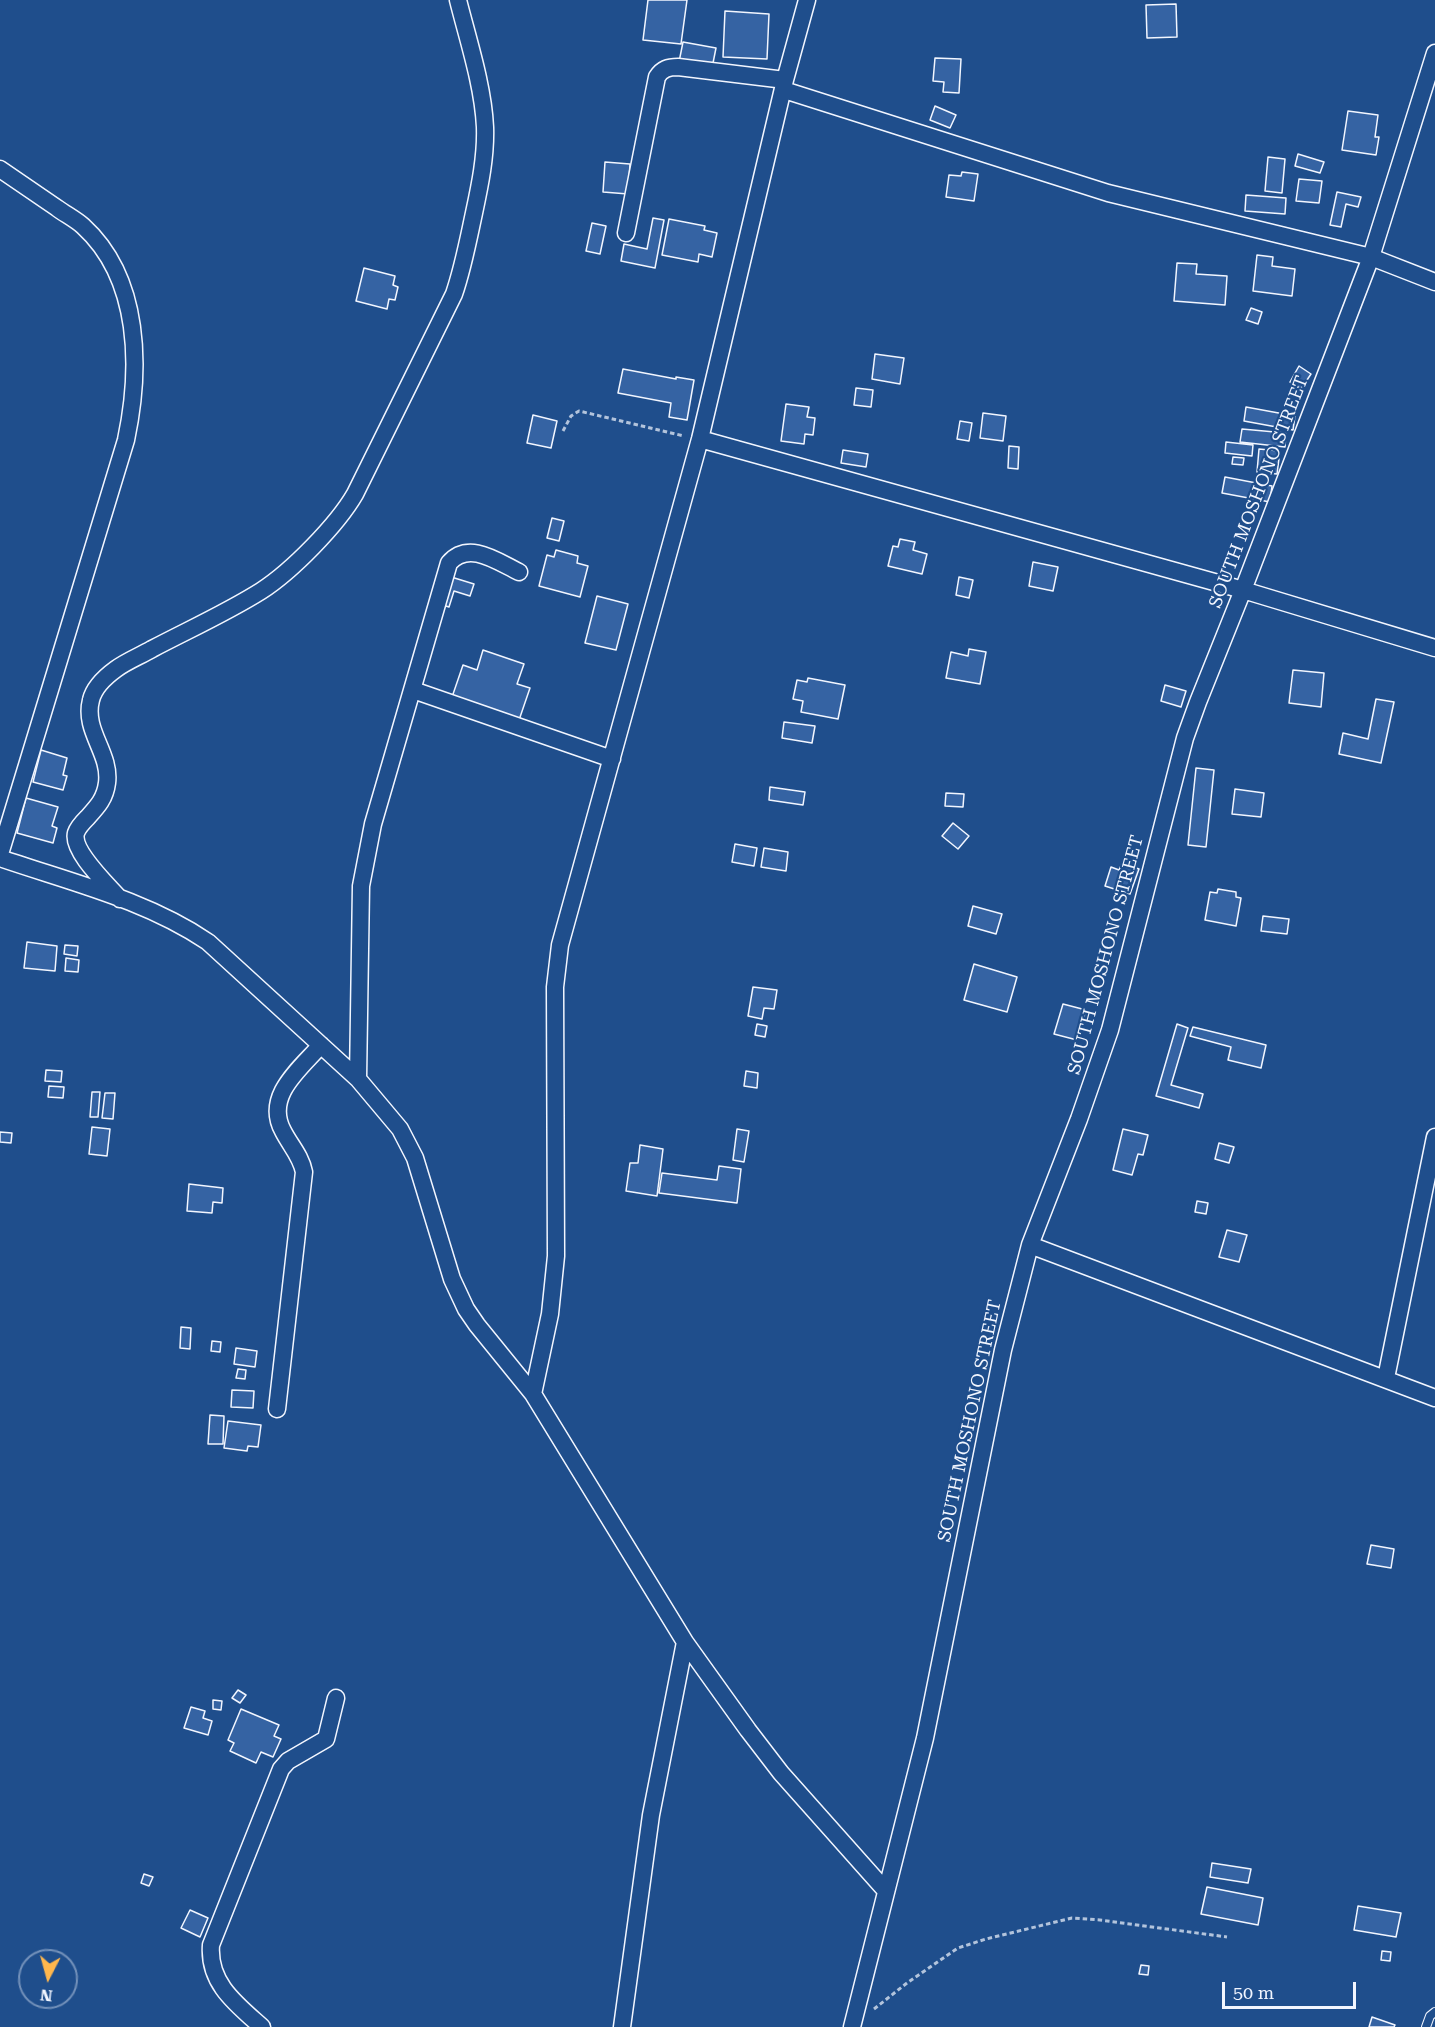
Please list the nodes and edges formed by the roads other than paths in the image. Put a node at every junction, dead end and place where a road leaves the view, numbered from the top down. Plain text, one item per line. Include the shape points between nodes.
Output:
1 (458, 0) edge
2 (807, 0) edge
3 (1435, 53) edge
4 (784, 85) junction
5 (0, 169) edge
6 (626, 233) dead end
7 (1371, 257) junction
8 (1435, 282) edge
9 (700, 440) junction
10 (519, 572) dead end
11 (1243, 590) junction
12 (1435, 648) edge
13 (413, 690) junction
14 (612, 759) junction
15 (0, 856) edge
16 (121, 900) junction
17 (321, 1045) junction
18 (358, 1079) junction
19 (1435, 1137) edge
20 (1030, 1245) junction
21 (1386, 1378) junction
22 (533, 1394) junction
23 (1435, 1398) edge
24 (277, 1409) dead end
25 (685, 1642) junction
26 (336, 1698) dead end
27 (886, 1891) junction
28 (1435, 2012) edge
29 (262, 2027) edge
30 (622, 2027) edge
31 (852, 2027) edge
32 (1426, 2027) edge

1 - 16 street via 482,99 485,148 462,272 454,294 356,494 335,524 261,591 117,668 97,687 88,711 89,723 105,761 106,788 100,804 79,827 75,839 80,852
2 - 4 street
3 - 7 street, SOUTH MOSHONO STREET
4 - 6 street via 678,67 660,73
4 - 7 street via 1107,193
4 - 9 street
5 - 15 street via 83,226 114,266 129,304 134,387 126,440
7 - 8 street
7 - 11 street, SOUTH MOSHONO STREET
9 - 11 street
9 - 14 street
10 - 13 street via 474,552 449,563
11 - 12 street
11 - 20 street, SOUTH MOSHONO STREET via 1185,738 1110,1030
13 - 14 street
13 - 18 street via 364,864
14 - 22 street via 557,964 556,1256 550,1314
15 - 16 street
16 - 17 street via 174,921 208,942
17 - 18 street
17 - 24 street via 286,1084 277,1106 279,1122 304,1172
18 - 22 street via 400,1129 411,1149 452,1279 466,1309
19 - 21 street
20 - 21 street
20 - 27 street, SOUTH MOSHONO STREET via 995,1382 925,1738
21 - 23 street
22 - 25 street
25 - 27 street via 781,1773
25 - 30 street via 651,1815
26 - 29 street via 326,1739 280,1769 211,1946 214,1975 234,2002
27 - 31 street, SOUTH MOSHONO STREET
28 - 32 lane

